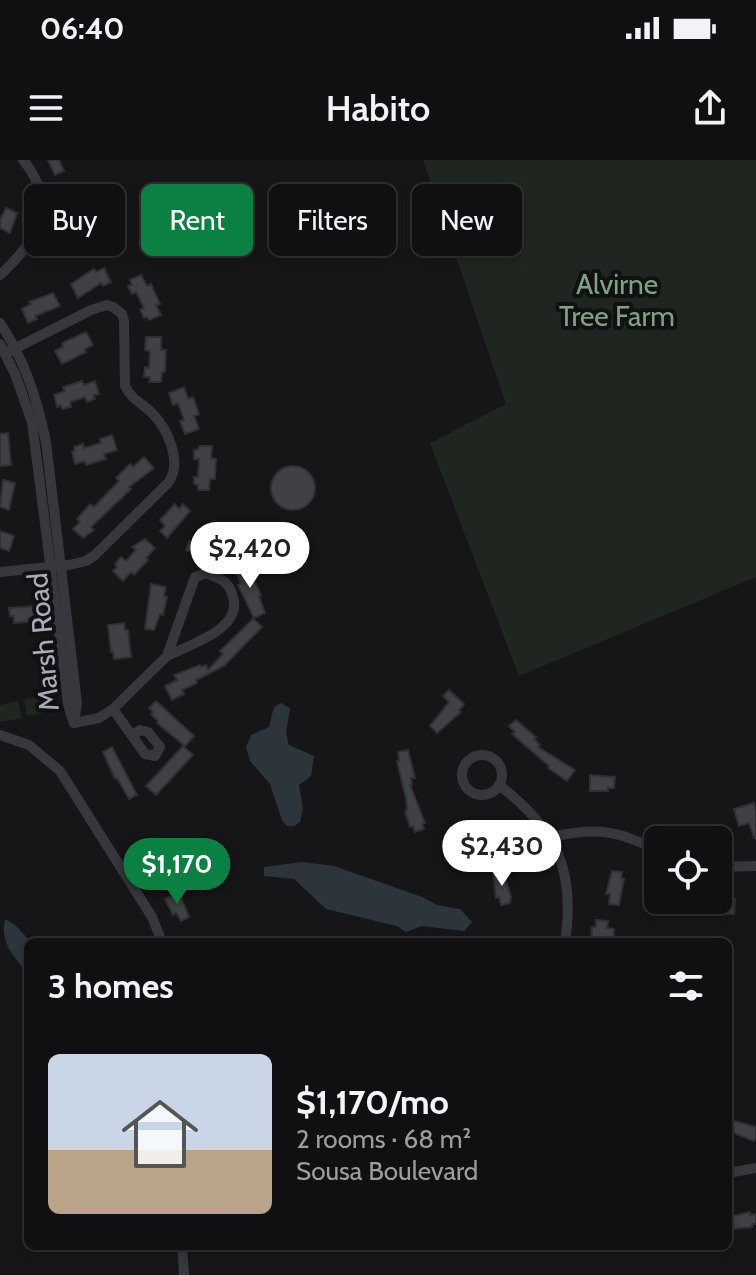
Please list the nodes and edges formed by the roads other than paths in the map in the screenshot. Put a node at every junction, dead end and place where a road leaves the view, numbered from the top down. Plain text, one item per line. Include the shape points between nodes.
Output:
1 (23, 160) edge
2 (0, 275) edge
3 (0, 323) edge
4 (7, 348) edge
5 (56, 567) junction
6 (0, 572) edge
7 (167, 656) junction
8 (113, 709) junction
9 (0, 735) edge
10 (133, 735) dead end
11 (499, 785) dead end
12 (552, 837) junction
13 (644, 844) edge
14 (756, 866) edge
15 (732, 867) edge
16 (160, 938) edge
17 (566, 938) edge
18 (756, 1168) edge
19 (732, 1172) edge
20 (182, 1250) edge
21 (184, 1275) edge

1 - 2 street via 40,191 40,223
3 - 4 street, Marsh Road
4 - 5 street, Marsh Road via 32,422
4 - 5 street via 91,310 107,305 118,310 124,321 125,386 154,415 176,459 171,479 95,555
5 - 6 street
5 - 8 street, Marsh Road via 77,703 74,723
7 - 7 street via 192,580 206,573 225,581 236,604 230,621
7 - 8 street
8 - 10 street
9 - 16 street via 29,745 60,771
11 - 12 street
12 - 13 street via 605,831
12 - 17 street via 568,893
14 - 15 street
18 - 19 street
20 - 21 street

